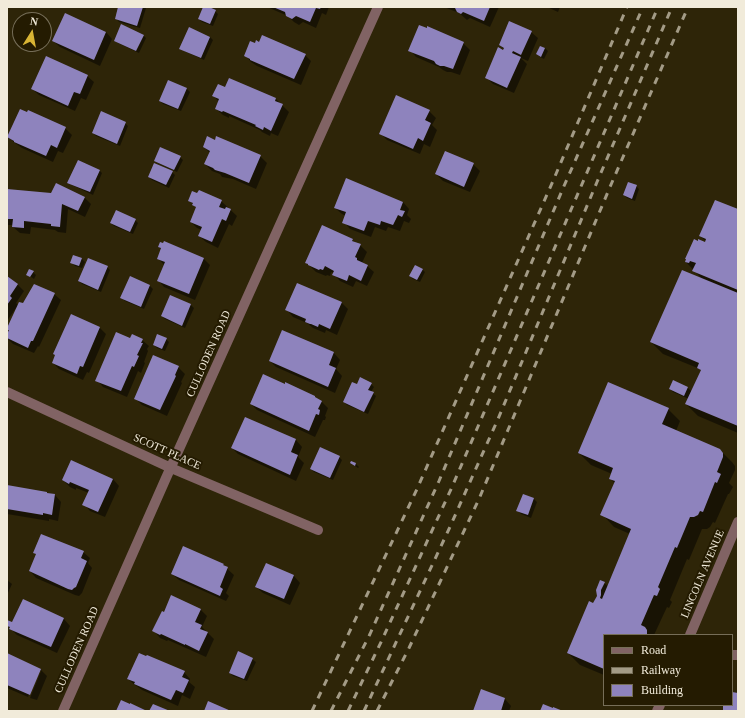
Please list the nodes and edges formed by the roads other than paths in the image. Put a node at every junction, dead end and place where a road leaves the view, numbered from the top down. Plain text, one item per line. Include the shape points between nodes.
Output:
1 (378, 7) edge
2 (7, 392) edge
3 (171, 468) junction
4 (738, 522) edge
5 (318, 530) dead end
6 (690, 634) edge
7 (63, 711) edge

1 - 3 street, CULLODEN ROAD
2 - 3 street, SCOTT PLACE
3 - 5 street, SCOTT PLACE
3 - 7 street, CULLODEN ROAD
4 - 6 street, LINCOLN AVENUE

